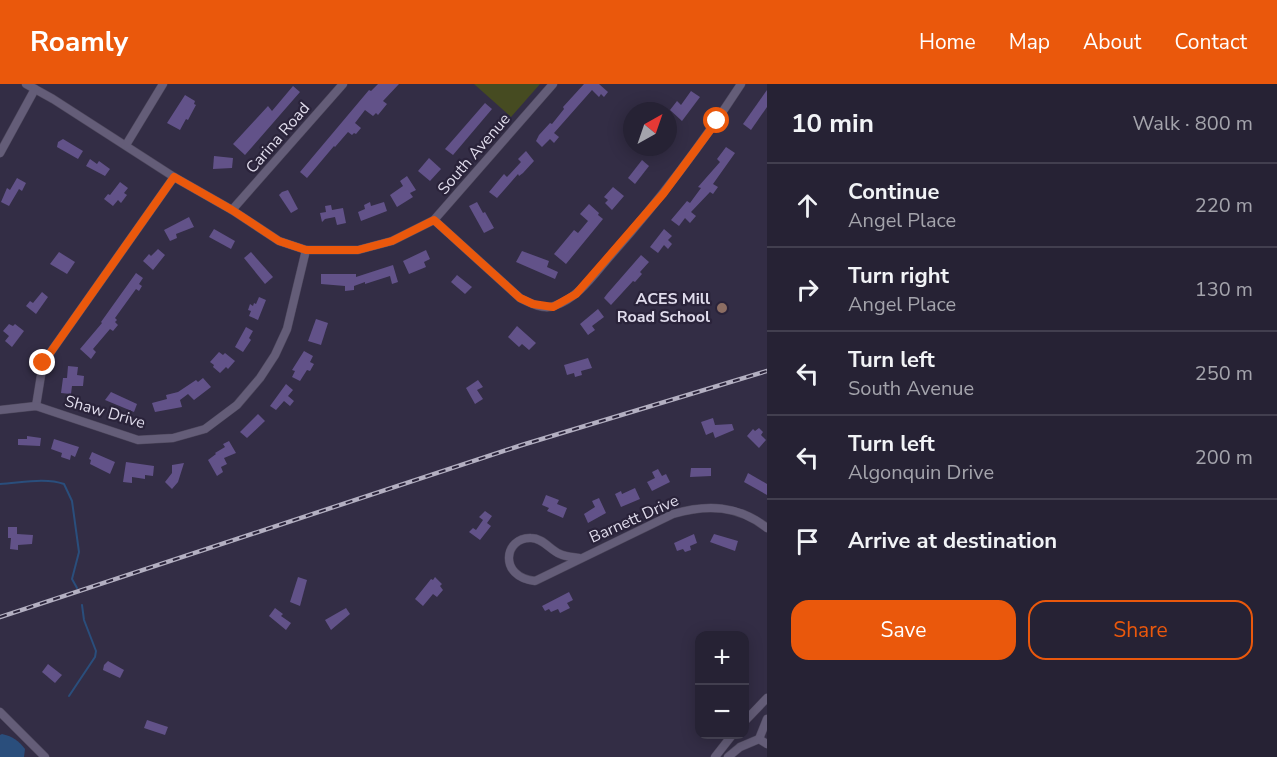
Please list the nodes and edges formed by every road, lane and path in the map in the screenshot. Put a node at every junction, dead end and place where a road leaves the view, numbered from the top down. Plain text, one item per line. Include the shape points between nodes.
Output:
1 (26, 84) edge
2 (164, 84) edge
3 (343, 84) edge
4 (553, 84) edge
5 (741, 84) edge
6 (35, 89) junction
7 (126, 145) junction
8 (0, 153) edge
9 (174, 177) junction
10 (232, 210) junction
11 (434, 220) junction
12 (306, 250) junction
13 (36, 406) junction
14 (0, 410) edge
15 (767, 528) edge
16 (579, 558) junction
17 (767, 698) edge
18 (0, 712) edge
19 (749, 717) edge
20 (767, 719) edge
21 (730, 739) edge
22 (759, 739) junction
23 (767, 744) edge
24 (45, 757) edge
25 (715, 757) edge
26 (728, 757) edge

1 - 6 street, South Avenue
2 - 7 street
3 - 10 street, Carina Road
4 - 11 street, South Avenue
5 - 11 street via 663,194 576,294 553,307 520,298
6 - 7 street, South Avenue
6 - 8 street
7 - 9 street, South Avenue
9 - 10 street, South Avenue
9 - 13 street via 43,363
10 - 12 street, South Avenue via 279,241
11 - 12 street, South Avenue via 392,241 358,250
12 - 13 street, Shaw Drive via 287,329 275,355 237,405 205,429 173,438 138,440
13 - 14 street, Shaw Drive
15 - 16 street, Barnett Drive via 733,510 691,509
16 - 16 street, Barnett Drive via 535,581 516,575 510,565 513,547 530,538 560,554
17 - 19 street
18 - 24 street
20 - 22 street
21 - 25 street
22 - 23 street
22 - 26 street

